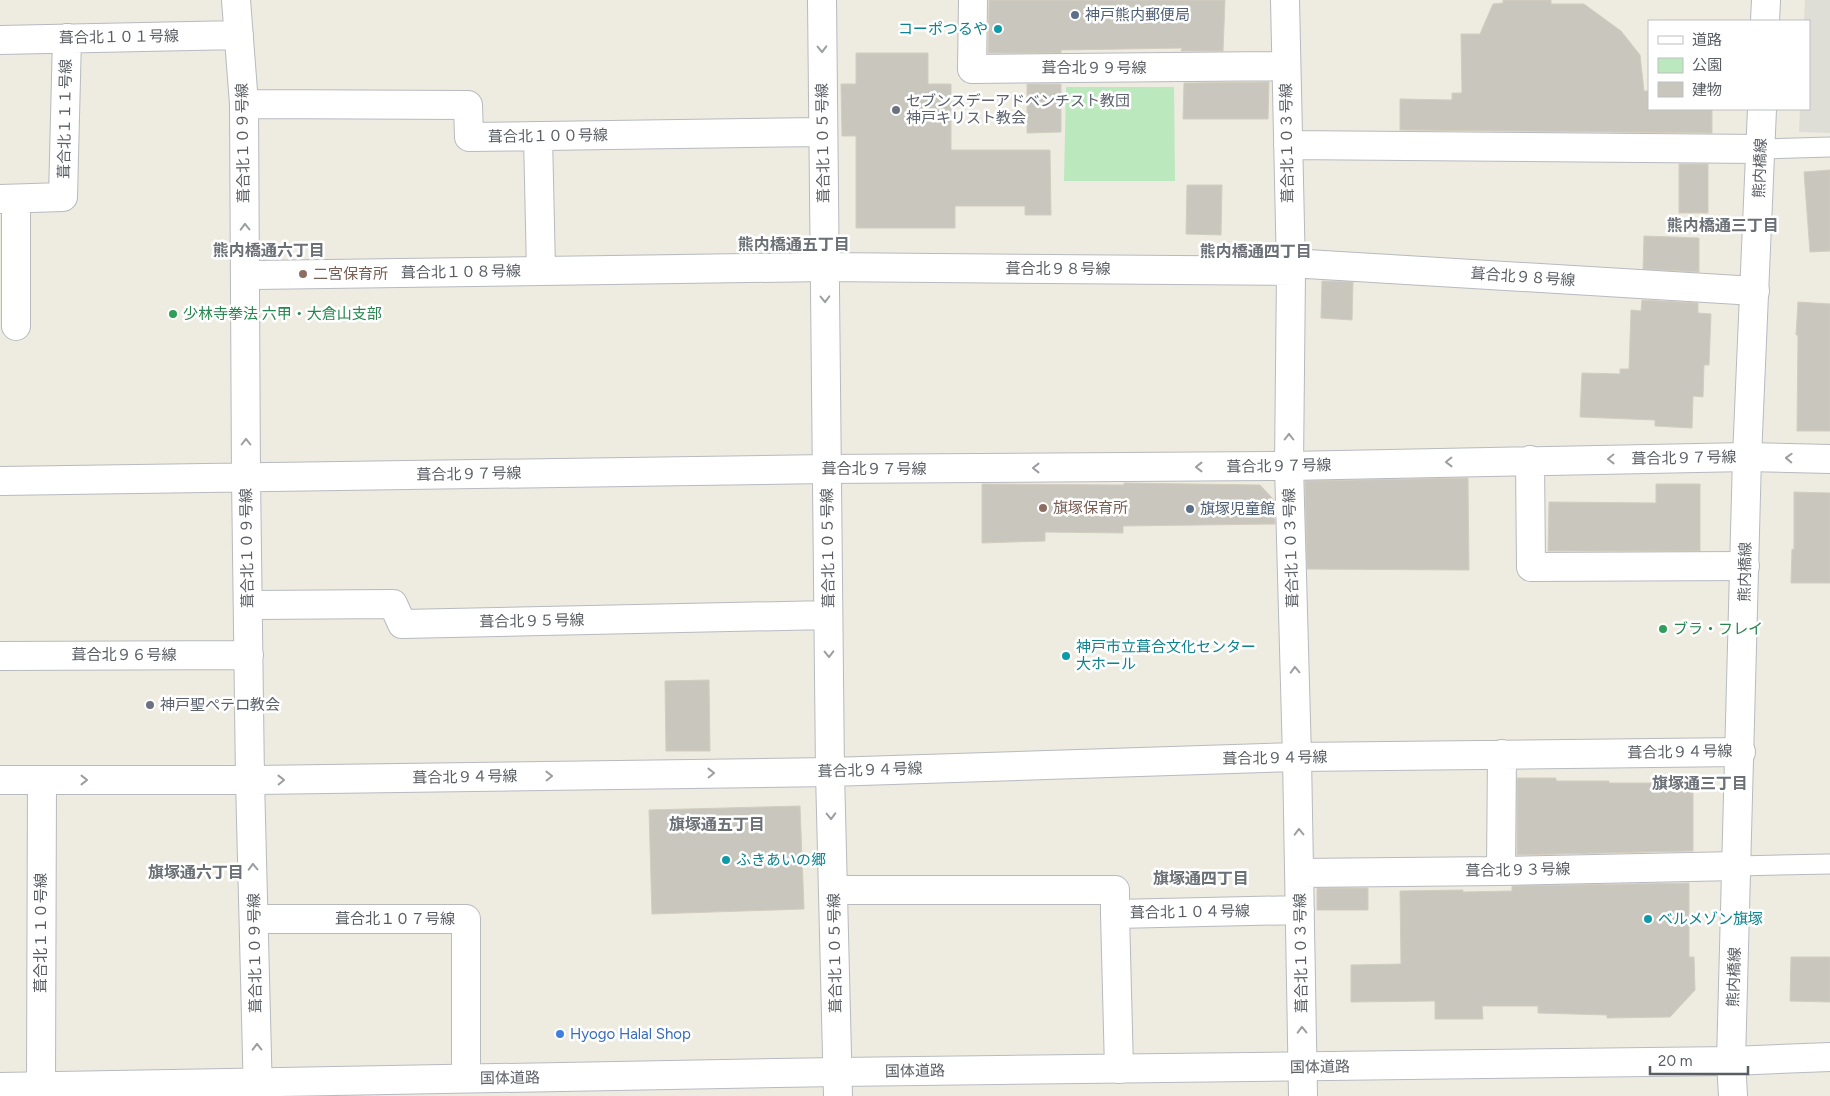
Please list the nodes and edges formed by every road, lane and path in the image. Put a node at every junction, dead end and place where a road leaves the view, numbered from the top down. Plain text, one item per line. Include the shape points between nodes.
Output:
1 (236, 0) edge
2 (822, 0) edge
3 (973, 0) edge
4 (1285, 0) edge
5 (1766, 0) edge
6 (1765, 20) edge
7 (239, 36) junction
8 (67, 38) junction
9 (0, 40) edge
10 (1285, 66) junction
11 (244, 104) junction
12 (1762, 110) edge
13 (823, 132) junction
14 (538, 136) junction
15 (1288, 145) junction
16 (1830, 147) edge
17 (1761, 149) junction
18 (8, 199) edge
19 (825, 267) junction
20 (1290, 267) junction
21 (541, 271) junction
22 (246, 275) junction
23 (1755, 291) junction
24 (16, 326) dead end
25 (1747, 457) junction
26 (1830, 459) edge
27 (1530, 460) junction
28 (1289, 466) junction
29 (827, 469) junction
30 (246, 478) junction
31 (0, 481) edge
32 (1745, 566) junction
33 (248, 605) junction
34 (828, 614) junction
35 (249, 655) junction
36 (0, 656) edge
37 (1740, 752) junction
38 (1502, 754) junction
39 (1297, 757) junction
40 (830, 772) junction
41 (0, 780) edge
42 (42, 780) junction
43 (250, 780) junction
44 (1830, 864) edge
45 (1737, 866) junction
46 (1501, 871) junction
47 (1299, 873) junction
48 (833, 890) junction
49 (1300, 910) junction
50 (1115, 914) junction
51 (254, 919) junction
52 (1830, 1057) edge
53 (1731, 1060) junction
54 (1303, 1067) junction
55 (1119, 1070) junction
56 (466, 1078) junction
57 (838, 1084) edge
58 (41, 1086) junction
59 (0, 1087) edge
60 (258, 1089) edge
61 (1303, 1096) edge
62 (1733, 1096) edge

1 - 7 street, 葺合北１０９号線
2 -> 13 street, 葺合北１０５号線
3 - 10 street, 葺合北９９号線 via 972,69
4 - 10 street, 葺合北１０３号線
5 - 6 street
7 - 8 street, 葺合北１０１号線
7 - 11 street, 葺合北１０９号線
8 - 9 street, 葺合北１０１号線
8 - 18 street, 葺合北１１１号線 via 63,197
10 - 15 street, 葺合北１０３号線
11 - 14 street, 葺合北１００号線 via 468,106 469,137
22 -> 11 street, 葺合北１０９号線
12 - 17 street, 熊内橋線
13 - 14 street, 葺合北１００号線
13 - 19 street, 葺合北１０５号線
14 - 21 street, 葺合北１０８号線
15 - 17 street
15 - 20 street, 葺合北１０３号線
16 - 17 lane
17 - 23 street, 熊内橋線
18 - 24 street
19 - 20 street, 葺合北９８号線
19 - 21 street, 葺合北９８号線
19 -> 29 street, 葺合北１０５号線
20 - 23 street, 葺合北９８号線
28 -> 20 street, 葺合北１０３号線
21 - 22 street, 葺合北１０８号線
30 -> 22 street, 葺合北１０９号線
23 - 25 street, 熊内橋線
26 -> 25 street, 葺合北９７号線
25 -> 27 street, 葺合北９７号線
25 - 32 street, 熊内橋線
27 -> 28 street, 葺合北９７号線
27 - 32 street via 1531,567
28 -> 29 street, 葺合北９７号線
39 -> 28 street, 葺合北１０３号線
29 - 30 street, 葺合北９７号線
29 - 34 street, 葺合北１０５号線
30 - 31 street, 葺合北９７号線
30 - 33 street, 葺合北１０９号線
32 - 37 street, 熊内橋線
33 - 34 street, 葺合北９５号線 via 392,604 402,624
33 - 35 street, 葺合北１０９号線
34 -> 40 street, 葺合北１０５号線
35 - 36 street, 葺合北９６号線
35 - 43 street, 葺合北１０９号線
37 - 38 street, 葺合北９４号線
37 - 45 street, 熊内橋線
38 - 39 street, 葺合北９４号線
38 - 46 street
39 - 40 street, 葺合北９４号線
47 -> 39 street, 葺合北１０３号線
43 -> 40 street, 葺合北９４号線
40 -> 48 street, 葺合北１０５号線
41 - 42 street, 葺合北９４号線
42 -> 43 street, 葺合北９４号線
42 - 58 street, 葺合北１１０号線
51 -> 43 street, 葺合北１０９号線
44 - 45 lane
45 - 46 street, 葺合北９３号線
45 - 53 street, 熊内橋線
46 - 47 street, 葺合北９３号線
47 - 49 street, 葺合北１０３号線
48 - 50 street via 1115,890
48 - 57 street, 葺合北１０５号線
49 - 50 street, 葺合北１０４号線
54 -> 49 street, 葺合北１０３号線
50 - 55 street, 葺合北１０４号線
51 - 56 street, 葺合北１０７号線 via 466,919
60 -> 51 street, 葺合北１０９号線
52 - 53 street, 国体道路
53 - 54 street, 国体道路
53 - 62 street, 熊内橋線
54 - 55 street, 国体道路
54 - 61 street, 葺合北１０３号線
55 - 57 street, 国体道路
56 - 57 street, 国体道路
56 - 60 street, 国体道路
58 - 59 street, 国体道路
58 - 60 street, 国体道路

